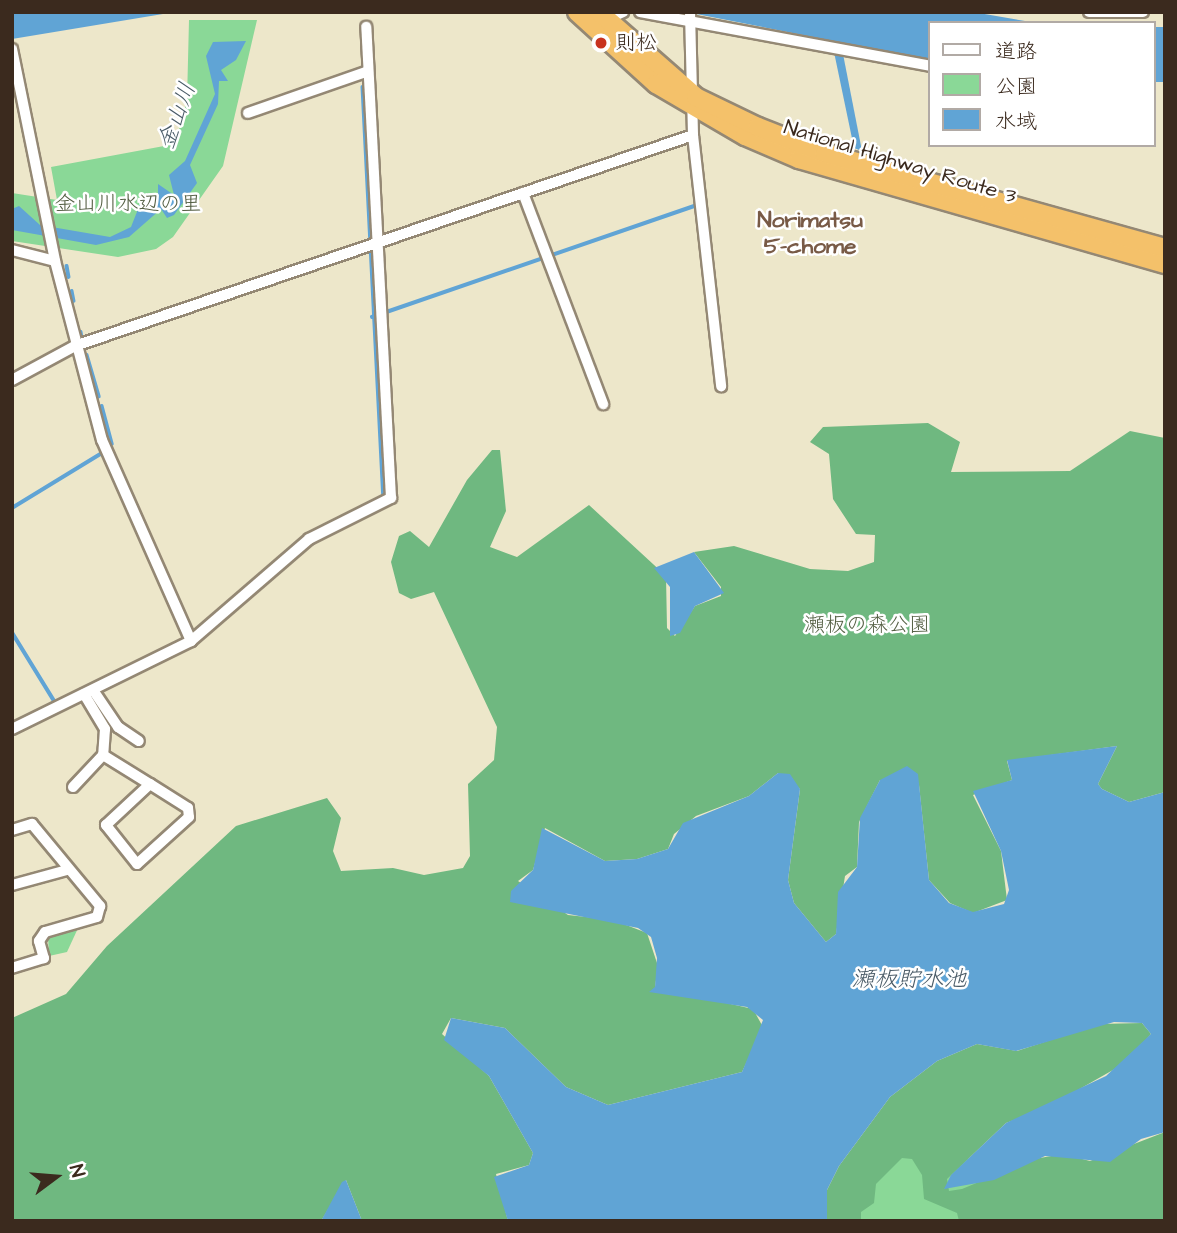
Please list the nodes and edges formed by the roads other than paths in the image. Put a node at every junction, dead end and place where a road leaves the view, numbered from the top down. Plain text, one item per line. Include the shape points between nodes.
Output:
1 (623, 12) edge
2 (640, 12) edge
3 (1089, 12) edge
4 (1143, 12) edge
5 (579, 14) edge
6 (603, 16) edge
7 (691, 17) edge
8 (366, 27) dead end
9 (12, 49) edge
10 (928, 66) edge
11 (366, 72) junction
12 (17, 89) edge
13 (695, 103) junction
14 (248, 113) dead end
15 (693, 135) junction
16 (523, 193) junction
17 (374, 244) junction
18 (1165, 248) edge
19 (12, 250) edge
20 (55, 261) junction
21 (1165, 264) edge
22 (75, 346) junction
23 (12, 380) edge
24 (721, 386) dead end
25 (603, 404) dead end
26 (191, 641) junction
27 (89, 692) junction
28 (12, 729) edge
29 (139, 740) dead end
30 (103, 755) junction
31 (150, 784) junction
32 (73, 787) dead end
33 (12, 830) edge
34 (68, 870) junction
35 (12, 885) edge
36 (12, 968) edge

1 - 6 street
2 - 7 street
3 - 4 street
5 - 13 highway, National Highway Route 3 via 627,61
6 - 13 highway, National Highway Route 3
7 - 10 street
7 - 13 street
8 - 11 street
9 - 12 street
11 - 14 street
11 - 17 street
12 - 20 street via 48,205
13 - 15 street
13 - 18 highway, National Highway Route 3 via 825,153
13 - 21 highway, National Highway Route 3 via 799,159
15 - 16 street
15 - 24 street
16 - 17 street
16 - 25 street
17 - 22 street
17 - 26 street via 391,498 309,539
19 - 20 street
20 - 22 street
22 - 23 street
22 - 26 street via 102,440
26 - 27 street
27 - 28 street
27 - 29 street via 118,727
27 - 30 street via 105,729
30 - 31 street
30 - 32 street
31 - 31 street via 188,808 190,817 137,864 106,825
33 - 34 street via 32,824
34 - 35 street
34 - 36 street via 100,906 97,916 45,932 39,941 44,958

